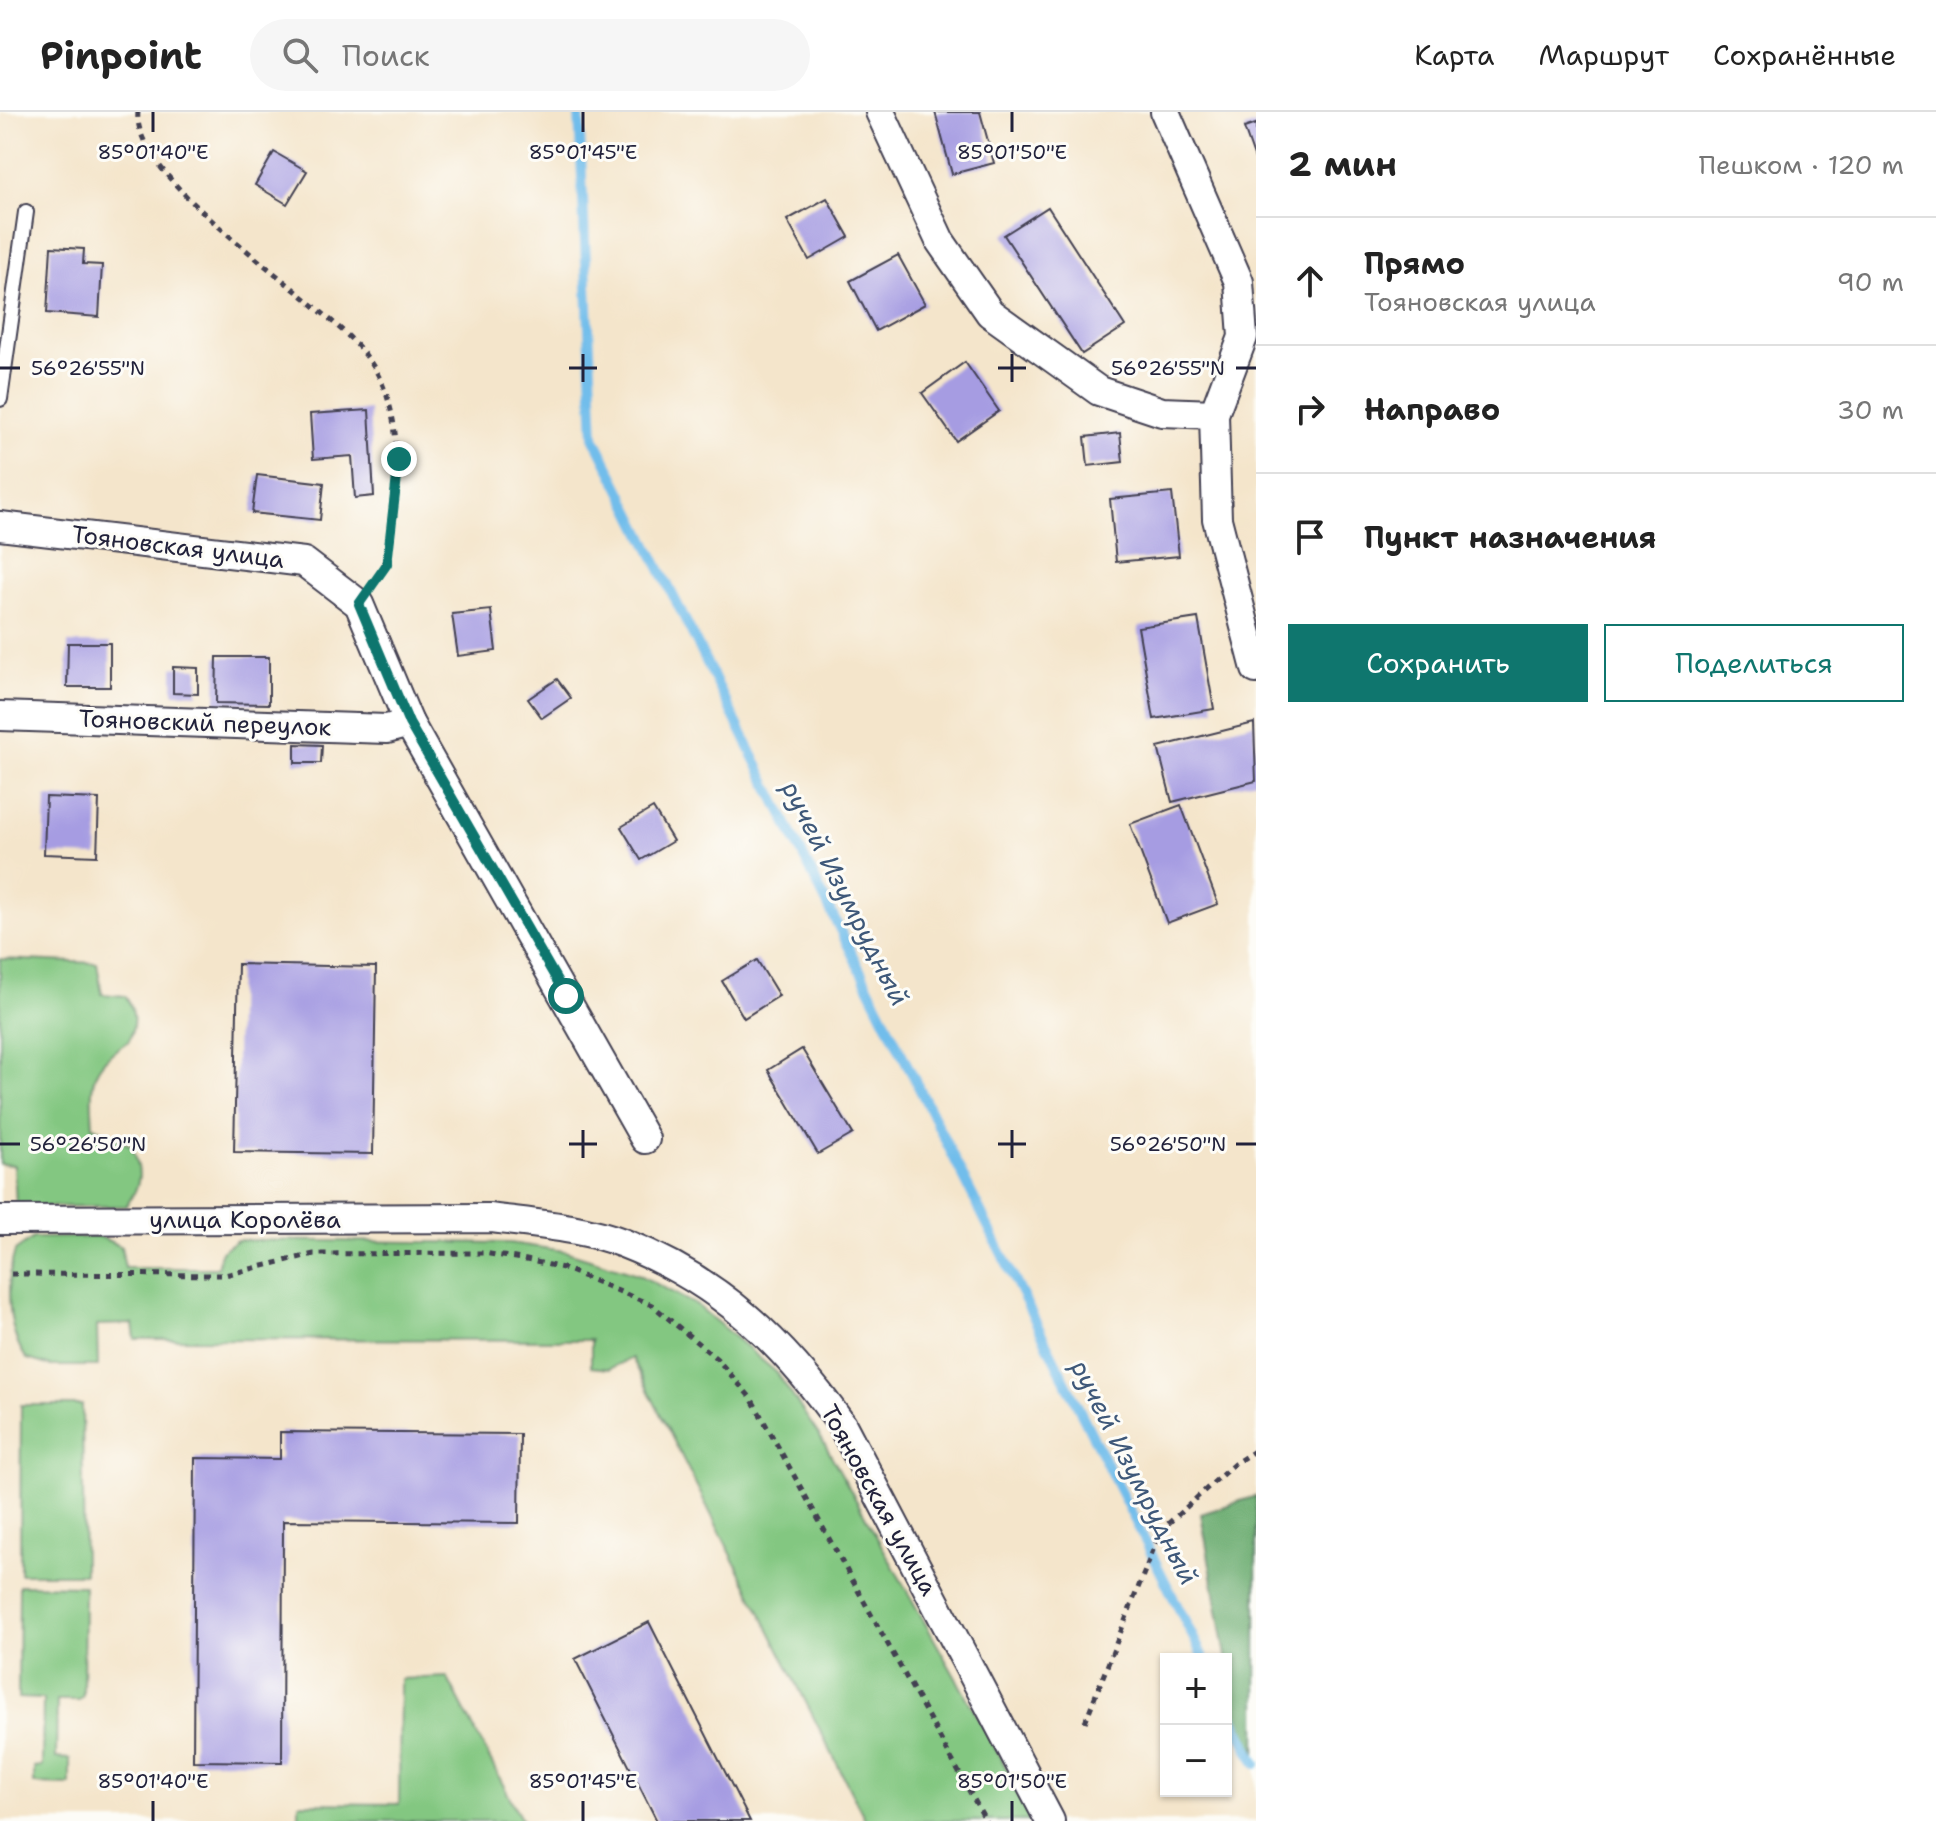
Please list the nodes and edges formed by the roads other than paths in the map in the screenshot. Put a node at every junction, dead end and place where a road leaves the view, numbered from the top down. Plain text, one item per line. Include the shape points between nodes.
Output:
1 (880, 112) edge
2 (1165, 112) edge
3 (26, 212) dead end
4 (0, 399) edge
5 (1214, 414) junction
6 (0, 526) edge
7 (1256, 669) edge
8 (0, 716) edge
9 (409, 723) junction
10 (645, 1139) dead end
11 (491, 1218) joint
12 (0, 1220) edge
13 (1050, 1821) edge

1 - 5 street via 940,241 990,313 1099,391 1162,412
2 - 5 street via 1239,282 1243,337
3 - 4 lane
5 - 7 street via 1217,519
6 - 9 street, Тояновская улица via 304,562 359,604
8 - 9 street, Тояновский переулок via 387,729
9 - 10 street, Тояновская улица
11 - 12 street, улица Королёва
11 - 13 street, Тояновская улица via 561,1227 623,1243 727,1299 804,1372 842,1425

